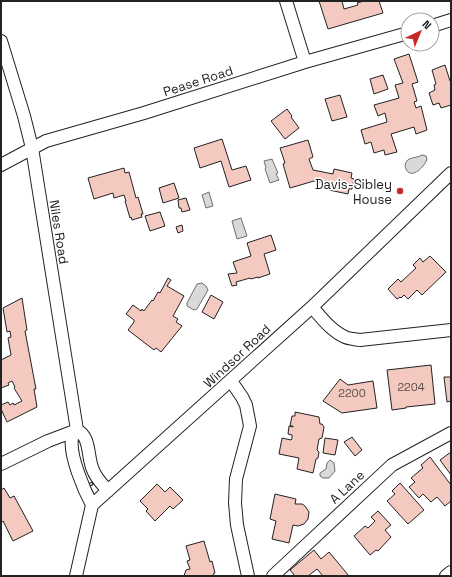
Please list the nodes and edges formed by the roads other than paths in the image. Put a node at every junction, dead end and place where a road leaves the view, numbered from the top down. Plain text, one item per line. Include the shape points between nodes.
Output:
1 (286, 1) edge
2 (451, 20) edge
3 (440, 23) edge
4 (400, 35) edge
5 (1, 41) edge
6 (304, 62) junction
7 (32, 148) junction
8 (1, 165) edge
9 (451, 173) edge
10 (312, 307) junction
11 (451, 330) edge
12 (231, 382) junction
13 (77, 430) junction
14 (451, 433) edge
15 (1, 464) edge
16 (108, 491) junction
17 (92, 505) junction
18 (451, 572) edge
19 (76, 576) edge
20 (248, 576) edge
21 (273, 576) edge
22 (446, 576) edge

1 - 6 street
2 - 3 street
4 - 6 street, Pease Road
5 - 7 street, Niles Road
6 - 7 street, Pease Road via 46,141
7 - 8 street, Pease Road
7 - 13 street, Niles Road
9 - 10 street, Windsor Road
10 - 11 street via 335,331 345,337 360,340
10 - 12 street, Windsor Road
12 - 16 street, Windsor Road
12 - 20 street via 246,405 250,426 236,479 235,503
13 - 15 street
13 - 16 street, Niles Road via 86,440 94,473
13 - 17 street, Niles Road via 72,439 73,451 80,480
14 - 21 street, A Lane via 392,465
16 - 17 street, Windsor Road
17 - 19 street
18 - 22 street

